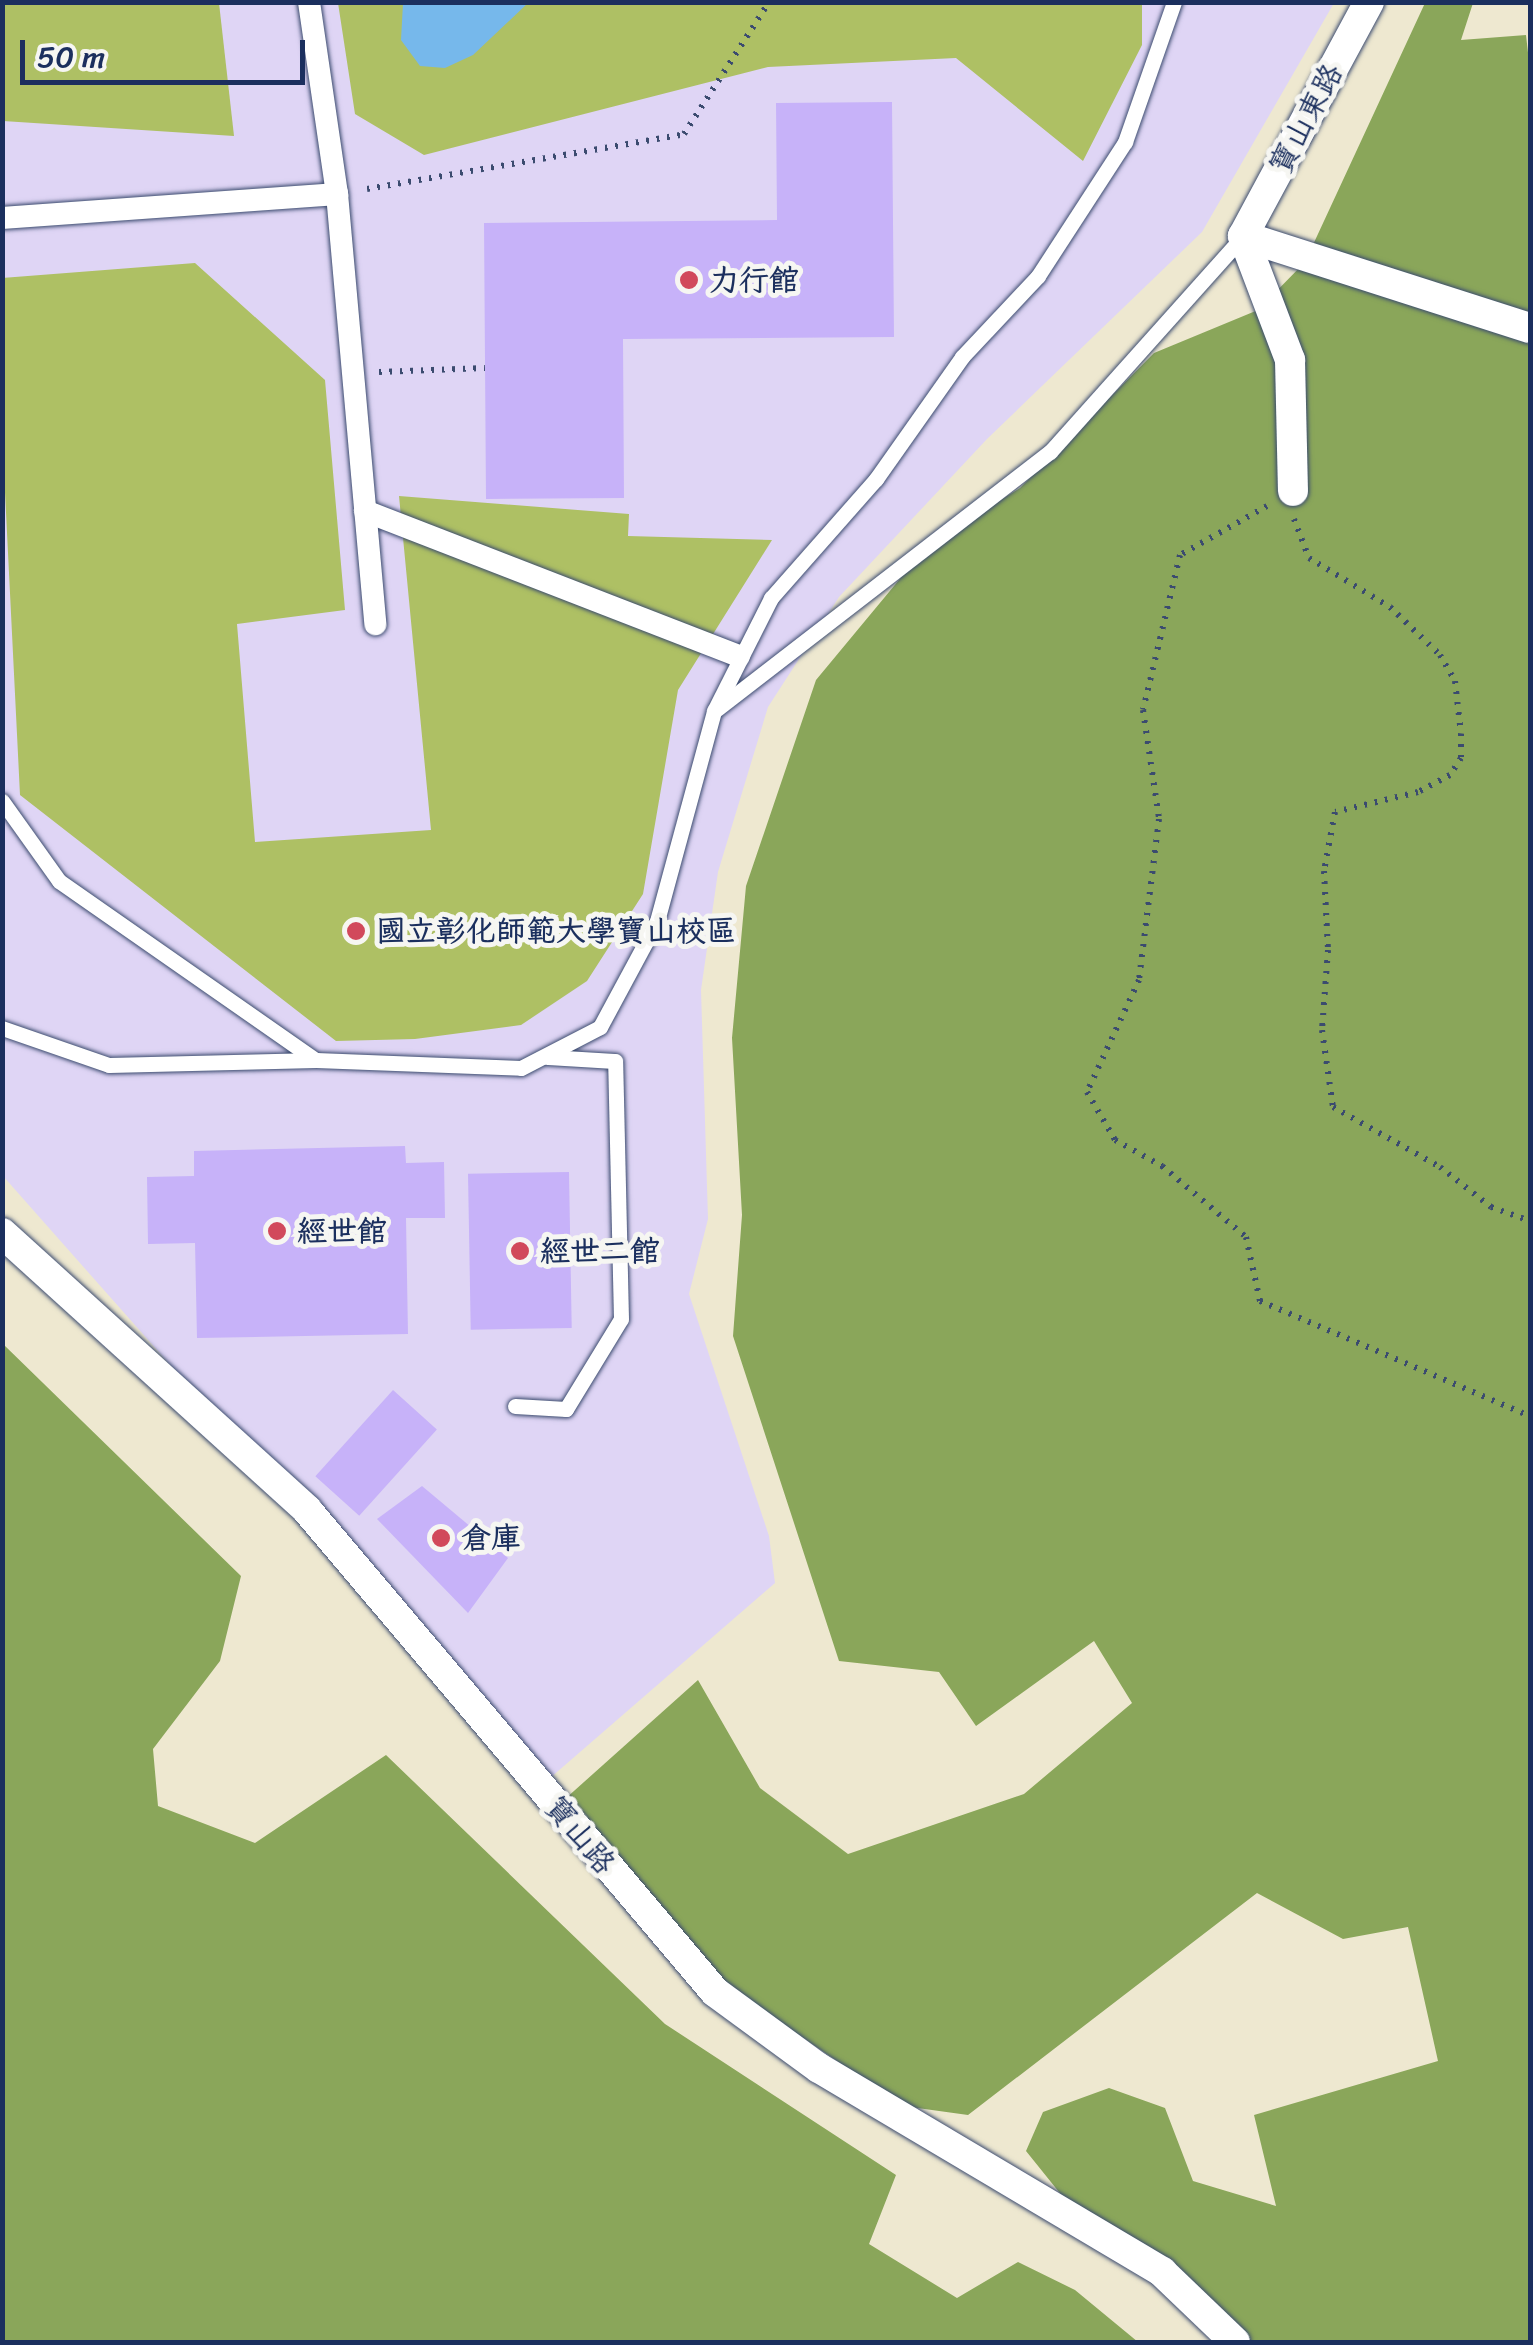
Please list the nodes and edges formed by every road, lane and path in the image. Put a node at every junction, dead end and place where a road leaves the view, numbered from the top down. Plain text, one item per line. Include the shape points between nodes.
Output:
1 (309, 2) edge
2 (769, 2) edge
3 (1174, 2) edge
4 (1370, 2) edge
5 (337, 194) junction
6 (2, 218) edge
7 (1243, 236) junction
8 (1530, 328) edge
9 (485, 368) dead end
10 (352, 372) junction
11 (1293, 492) junction
12 (365, 511) junction
13 (374, 624) dead end
14 (738, 656) junction
15 (714, 711) junction
16 (2, 802) edge
17 (2, 1028) edge
18 (542, 1056) junction
19 (316, 1060) junction
20 (1530, 1221) edge
21 (2, 1232) edge
22 (515, 1406) dead end
23 (1530, 1416) edge
24 (1235, 2342) edge

1 - 5 street
2 - 5 path via 684,134
3 - 14 lane via 1125,142 1038,276 962,357 876,480 771,598
4 - 7 street, 寶山東路
5 - 6 street
5 - 10 street
7 - 8 street
7 - 11 street via 1290,360
7 - 15 lane via 1050,452
9 - 10 path
10 - 12 street
11 - 20 path via 1294,528 1309,558 1390,607 1440,655 1455,682 1461,734 1461,758 1450,775 1418,792 1334,812 1324,872 1322,1030 1333,1107 1440,1167 1491,1207
11 - 23 path via 1180,555 1143,710 1159,819 1139,980 1087,1092 1115,1140 1162,1166 1246,1238 1260,1301
12 - 13 street
12 - 14 street
14 - 15 lane
15 - 18 lane via 657,921 600,1027
16 - 19 lane via 60,881
17 - 19 lane via 110,1065
18 - 19 lane via 520,1068
18 - 22 lane via 615,1062 621,1318 566,1409
21 - 24 street, 寶山路 via 306,1510 715,1992 819,2068 1162,2272

